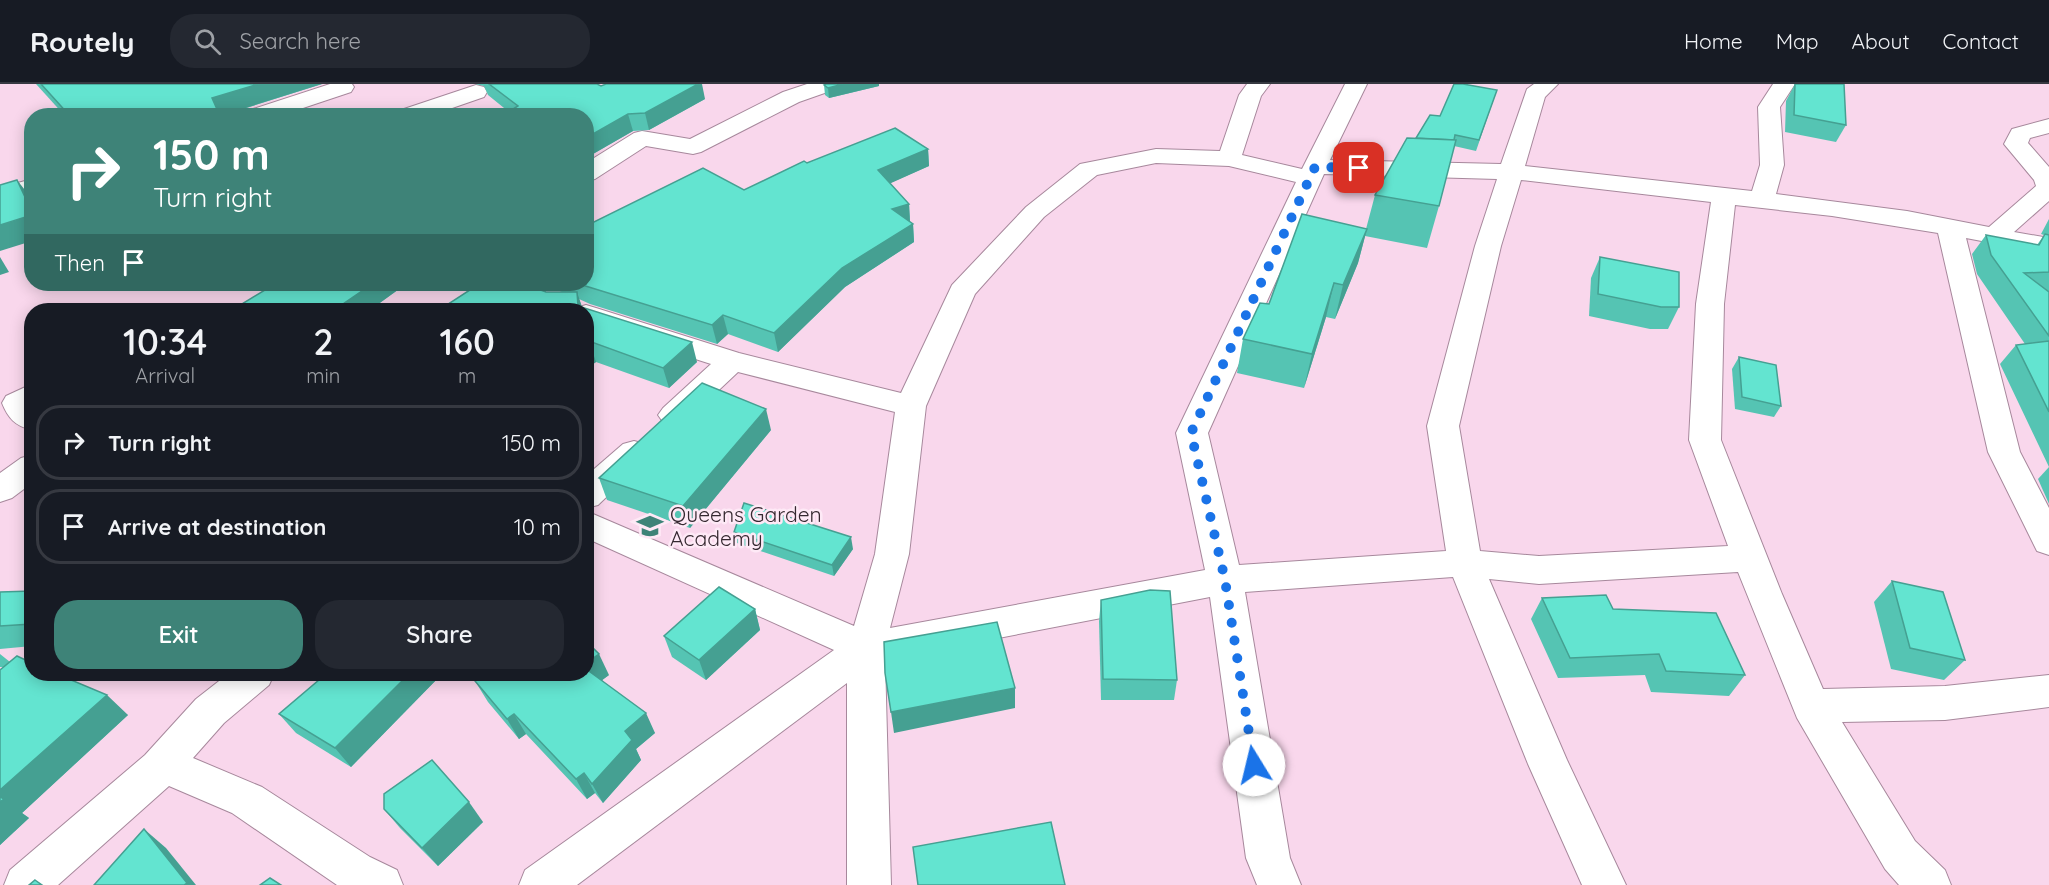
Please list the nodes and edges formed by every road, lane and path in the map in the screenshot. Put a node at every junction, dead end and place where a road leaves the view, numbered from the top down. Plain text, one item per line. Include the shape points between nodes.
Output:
1 (828, 84) edge
2 (1259, 84) edge
3 (1356, 84) edge
4 (1547, 84) edge
5 (1784, 84) edge
6 (342, 86) edge
7 (477, 92) dead end
8 (278, 108) edge
9 (329, 108) edge
10 (430, 108) edge
11 (2049, 126) edge
12 (1229, 159) junction
13 (594, 169) edge
14 (1512, 172) junction
15 (1312, 173) junction
16 (24, 188) edge
17 (0, 196) edge
18 (1724, 196) junction
19 (1762, 199) junction
20 (1950, 227) junction
21 (1995, 235) junction
22 (2049, 246) edge
23 (594, 316) edge
24 (732, 361) junction
25 (24, 399) edge
26 (911, 406) junction
27 (24, 414) edge
28 (24, 472) edge
29 (594, 489) edge
30 (0, 490) edge
31 (594, 528) edge
32 (2049, 542) edge
33 (1750, 558) junction
34 (1466, 562) junction
35 (1225, 580) junction
36 (866, 648) junction
37 (246, 681) edge
38 (2049, 691) edge
39 (1810, 706) junction
40 (159, 768) junction
41 (26, 885) edge
42 (381, 885) edge
43 (541, 885) edge
44 (869, 885) edge
45 (1279, 885) edge
46 (1604, 885) edge
47 (1929, 885) edge

1 - 13 street via 791,97 693,147 642,138
2 - 12 street via 1250,95
3 - 15 street
4 - 14 street via 1535,94
5 - 19 street via 1769,107 1772,165
6 - 8 street
6 - 9 street
7 - 10 street
11 - 21 street via 2020,134 2016,144 2046,178 2049,188
12 - 15 street
12 - 26 street via 1156,156 1089,169 1035,212 962,291
14 - 15 street
14 - 18 street
14 - 34 street via 1488,246 1443,426
15 - 35 street via 1191,433
16 - 17 street
18 - 19 street
18 - 33 street via 1710,304 1705,440
19 - 20 street
20 - 21 street
20 - 32 street via 2004,452
21 - 22 street
23 - 24 street
24 - 26 street
24 - 29 street
25 - 27 street via 17,403
26 - 36 street via 892,554
28 - 30 street
31 - 36 street
33 - 34 street via 1539,570
33 - 39 street
34 - 35 street
34 - 46 street via 1548,764
35 - 36 street
35 - 45 street via 1268,858
36 - 43 street
36 - 44 street
37 - 40 street via 210,711
38 - 39 street via 1945,703
39 - 47 street via 1900,855
40 - 41 street
40 - 42 street via 171,768 247,800

